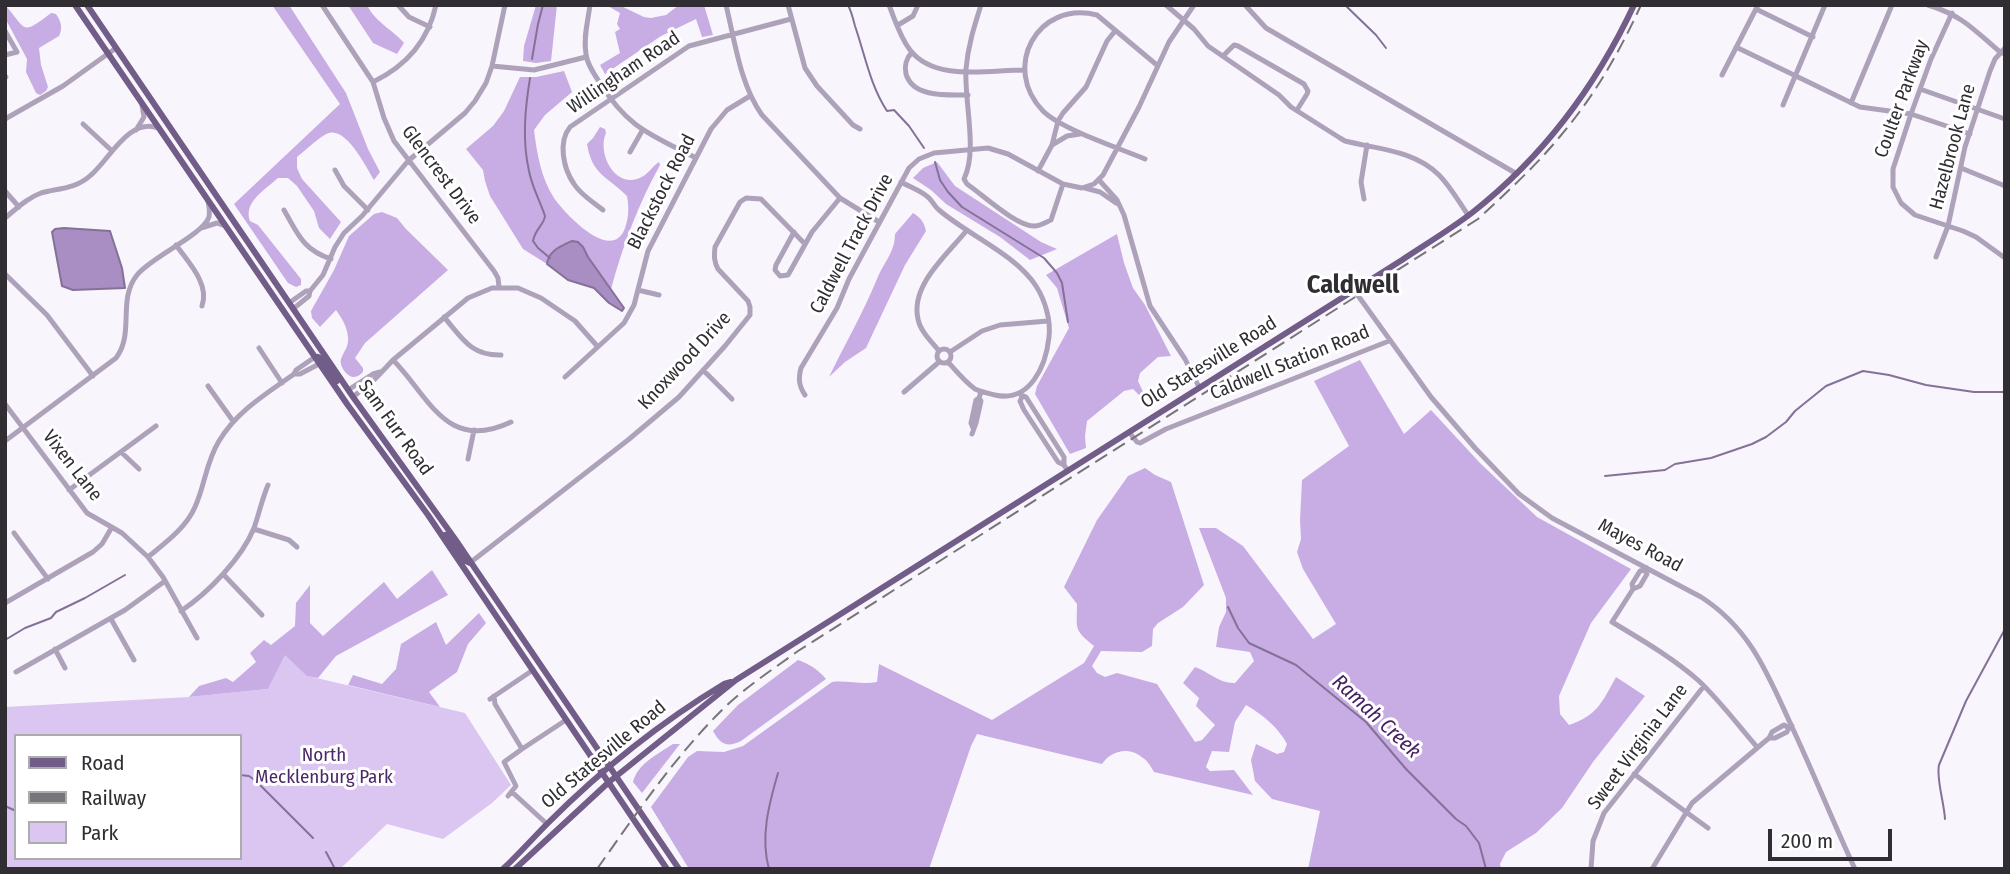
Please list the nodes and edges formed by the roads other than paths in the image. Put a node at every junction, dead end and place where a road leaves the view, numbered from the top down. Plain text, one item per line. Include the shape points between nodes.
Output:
1 (75, 5) edge
2 (87, 5) edge
3 (321, 5) edge
4 (398, 5) edge
5 (436, 5) edge
6 (505, 5) edge
7 (590, 5) edge
8 (726, 5) edge
9 (788, 5) edge
10 (889, 5) edge
11 (918, 5) edge
12 (981, 5) edge
13 (1166, 5) edge
14 (1194, 5) edge
15 (1245, 5) edge
16 (1634, 5) edge
17 (1825, 5) edge
18 (1892, 5) edge
19 (1928, 5) edge
20 (1070, 6) edge
21 (1757, 7) edge
22 (1952, 13) junction
23 (1044, 17) dead end
24 (791, 19) junction
25 (1184, 21) junction
26 (898, 25) junction
27 (429, 27) junction
28 (5, 31) edge
29 (1115, 31) junction
30 (733, 34) junction
31 (1812, 37) junction
32 (1737, 47) junction
33 (116, 48) junction
34 (2003, 51) edge
35 (912, 52) junction
36 (108, 53) junction
37 (5, 55) edge
38 (586, 57) junction
39 (1223, 57) junction
40 (492, 64) junction
41 (1157, 66) junction
42 (1024, 70) junction
43 (966, 72) junction
44 (1723, 75) dead end
45 (1796, 76) junction
46 (373, 82) junction
47 (1920, 89) junction
48 (968, 95) junction
49 (750, 96) junction
50 (610, 99) junction
51 (1851, 103) junction
52 (142, 104) junction
53 (1783, 105) dead end
54 (1297, 110) junction
55 (1978, 110) junction
56 (1911, 114) junction
57 (5, 119) edge
58 (2005, 119) edge
59 (1058, 121) junction
60 (83, 124) dead end
61 (159, 128) junction
62 (860, 129) dead end
63 (136, 130) junction
64 (642, 131) junction
65 (1083, 133) junction
66 (1970, 134) junction
67 (1052, 145) junction
68 (1367, 145) junction
69 (1118, 147) junction
70 (970, 149) junction
71 (111, 150) junction
72 (630, 152) dead end
73 (696, 158) junction
74 (1145, 159) dead end
75 (408, 161) junction
76 (1961, 168) junction
77 (335, 170) dead end
78 (1038, 171) junction
79 (1517, 174) junction
80 (1099, 180) junction
81 (901, 182) junction
82 (1063, 184) junction
83 (2005, 186) edge
84 (1082, 187) junction
85 (5, 191) edge
86 (840, 198) junction
87 (1364, 199) dead end
88 (208, 200) junction
89 (1119, 205) junction
90 (19, 207) junction
91 (284, 210) dead end
92 (368, 210) junction
93 (603, 210) dead end
94 (1468, 215) junction
95 (5, 218) edge
96 (879, 222) junction
97 (226, 226) junction
98 (1948, 226) junction
99 (201, 228) junction
100 (967, 230) junction
101 (794, 232) junction
102 (805, 244) junction
103 (176, 245) junction
104 (241, 248) junction
105 (1936, 257) dead end
106 (2005, 258) edge
107 (331, 259) junction
108 (5, 274) edge
109 (499, 287) junction
110 (638, 290) junction
111 (1354, 290) junction
112 (659, 295) dead end
113 (202, 306) dead end
114 (291, 306) junction
115 (444, 317) junction
116 (1048, 321) junction
117 (1389, 341) junction
118 (598, 347) junction
119 (258, 348) dead end
120 (939, 351) junction
121 (950, 352) junction
122 (501, 355) dead end
123 (317, 360) junction
124 (393, 360) junction
125 (939, 362) junction
126 (948, 362) junction
127 (704, 370) junction
128 (380, 372) junction
129 (93, 376) junction
130 (565, 377) dead end
131 (282, 383) junction
132 (208, 386) dead end
133 (1199, 387) junction
134 (348, 390) junction
135 (904, 392) dead end
136 (805, 395) dead end
137 (980, 395) junction
138 (1021, 395) junction
139 (353, 397) junction
140 (732, 399) dead end
141 (5, 404) edge
142 (233, 421) junction
143 (511, 422) dead end
144 (372, 423) junction
145 (156, 426) dead end
146 (23, 428) junction
147 (474, 430) junction
148 (972, 431) dead end
149 (1129, 432) junction
150 (5, 442) edge
151 (121, 452) junction
152 (468, 459) dead end
153 (1066, 468) junction
154 (139, 470) dead end
155 (268, 485) dead end
156 (69, 490) junction
157 (428, 515) junction
158 (113, 527) junction
159 (254, 529) junction
160 (14, 533) dead end
161 (297, 547) dead end
162 (148, 557) junction
163 (471, 562) junction
164 (1646, 569) junction
165 (223, 574) junction
166 (48, 579) junction
167 (165, 581) junction
168 (5, 603) edge
169 (181, 611) junction
170 (262, 615) dead end
171 (111, 619) junction
172 (197, 638) dead end
173 (55, 649) junction
174 (134, 660) dead end
175 (65, 668) dead end
176 (533, 670) junction
177 (16, 672) dead end
178 (736, 680) junction
179 (1704, 686) junction
180 (566, 720) junction
181 (1790, 727) junction
182 (1757, 747) junction
183 (522, 749) junction
184 (611, 766) junction
185 (603, 774) junction
186 (1634, 774) junction
187 (617, 775) junction
188 (609, 782) junction
189 (1686, 811) junction
190 (547, 824) junction
191 (1708, 828) dead end
192 (505, 869) edge
193 (515, 869) edge
194 (667, 869) edge
195 (679, 869) edge
196 (1591, 869) edge
197 (1651, 869) edge
198 (1855, 869) edge

1 - 36 main road, Sam Furr Road
2 - 33 main road, Sam Furr Road
3 - 46 street, Glencrest Drive
4 - 27 street
5 - 27 street
6 - 40 street
7 - 38 street
8 - 30 street
9 - 24 street
10 - 26 street
11 - 26 street via 913,16
12 - 43 street
13 - 25 street
14 - 25 street
15 - 79 street via 1266,28
16 - 79 main road, Old Statesville Road via 1578,104
17 - 31 street
18 - 51 street
19 - 22 street
20 - 29 street via 1089,11
21 - 31 street
21 - 32 street
22 - 34 street
22 - 47 street, Coulter Parkway
23 - 42 street via 1028,39
24 - 30 street, Willingham Road
24 - 62 street via 811,78
25 - 39 street
25 - 41 street
26 - 35 street
27 - 46 street via 406,61
28 - 37 street via 17,51
29 - 41 street
29 - 59 street via 1086,87
30 - 49 street
30 - 50 street, Willingham Road via 689,46
31 - 45 street
32 - 44 street
32 - 45 street
33 - 36 street
33 - 114 main road, Sam Furr Road
34 - 55 street, Hazelbrook Lane via 1995,59
35 - 43 street via 930,66
35 - 48 street via 905,66 915,86 940,95
36 - 52 main road, Sam Furr Road
36 - 57 street via 63,86
38 - 40 street via 529,71
38 - 50 street
39 - 54 street
39 - 54 street via 1238,46 1304,84 1307,94
40 - 75 street via 471,107
41 - 69 street
42 - 43 street
42 - 59 street via 1035,101
43 - 48 street
45 - 51 street
45 - 53 street
46 - 75 street, Glencrest Drive via 390,134
47 - 55 street
47 - 56 street, Coulter Parkway
48 - 70 street
49 - 73 street, Blackstock Road via 717,120
49 - 86 street via 769,125
50 - 64 street
50 - 93 street, Willingham Road via 570,127 563,142 574,184
51 - 56 street
52 - 61 main road, Sam Furr Road
52 - 63 street via 144,117
54 - 68 street via 1345,141
55 - 58 street
55 - 66 street, Hazelbrook Lane
56 - 66 street
56 - 98 street, Coulter Parkway via 1893,169 1893,187 1915,215
59 - 65 street
59 - 67 street
60 - 71 street
61 - 63 street
61 - 88 main road, Sam Furr Road
63 - 71 street
64 - 72 street
64 - 73 street
65 - 67 street
65 - 69 street
66 - 76 street, Hazelbrook Lane
67 - 78 street
68 - 87 street via 1361,182
68 - 94 street via 1403,154 1431,169
69 - 74 street
69 - 80 street
70 - 78 street, Caldwell Track Drive via 1009,154
70 - 81 street, Caldwell Track Drive via 926,156 909,168
70 - 82 street via 967,184 1027,225 1037,227 1051,220
71 - 90 street via 86,180 38,194
73 - 110 street, Blackstock Road via 648,251
75 - 92 street
75 - 109 street, Glencrest Drive via 494,271
76 - 83 street
76 - 98 street, Hazelbrook Lane
77 - 92 street
78 - 82 street, Caldwell Track Drive
79 - 94 main road, Old Statesville Road
80 - 84 street
80 - 89 street
81 - 96 street, Caldwell Track Drive
81 - 100 street via 928,196
82 - 84 street, Caldwell Track Drive
84 - 89 street, Caldwell Track Drive
85 - 90 street
86 - 96 street
86 - 102 street
88 - 97 main road, Sam Furr Road
88 - 99 street via 209,217
89 - 133 street via 1150,306
90 - 95 street
91 - 107 street via 307,248
92 - 107 street via 339,239
94 - 111 main road, Old Statesville Road
96 - 136 street, Caldwell Track Drive via 801,368 798,378
97 - 99 street via 217,223
97 - 104 main road, Sam Furr Road
98 - 105 street, Hazelbrook Lane
98 - 106 street, Coulter Parkway via 1976,237
99 - 103 street
100 - 116 street via 1036,285
100 - 120 street via 924,282 918,296 918,320
101 - 102 street, Knoxwood Drive
101 - 102 street via 776,265 777,274 788,275
101 - 127 street, Knoxwood Drive via 761,199 740,202 714,255 718,269 748,301 750,315
103 - 113 street via 201,281
103 - 129 street via 132,282 124,345 116,358
104 - 114 main road via 284,304
104 - 123 main road, Sam Furr Road
107 - 114 street via 309,296
108 - 129 street via 47,315
109 - 115 street via 468,298
109 - 118 street via 518,288 550,303 575,321
110 - 112 street
110 - 118 street, Blackstock Road via 624,323
111 - 117 street, Mayes Road
111 - 133 main road, Old Statesville Road
114 - 134 main road, Sam Furr Road
115 - 122 street via 472,348 484,355
115 - 124 street
116 - 121 street via 1000,325
116 - 138 street via 1040,372
117 - 149 street, Caldwell Station Road via 1140,443
117 - 164 street, Mayes Road via 1457,427 1519,494 1552,518
118 - 130 street, Blackstock Road
119 - 131 street
120 - 121 street
120 - 125 street
121 - 126 street
123 - 131 street
123 - 144 main road via 322,360
123 - 157 main road, Sam Furr Road
124 - 128 street
124 - 147 street via 439,415
125 - 126 street
125 - 135 street
126 - 137 street
127 - 140 street
127 - 163 street, Knoxwood Drive via 647,425
128 - 134 street
128 - 139 street
129 - 146 street
131 - 142 street
132 - 142 street
133 - 149 main road, Old Statesville Road
134 - 139 main road, Sam Furr Road
137 - 138 street
137 - 148 street
138 - 153 street via 1020,401
139 - 144 main road, Sam Furr Road
141 - 146 street, Vixen Lane
142 - 162 street via 213,452 190,517
143 - 147 street
144 - 163 main road, Sam Furr Road
145 - 151 street
146 - 150 street
146 - 156 street, Vixen Lane
147 - 152 street
149 - 153 main road, Old Statesville Road
151 - 154 street
151 - 156 street
153 - 178 main road, Old Statesville Road
155 - 159 street
156 - 158 street, Vixen Lane via 87,513
157 - 163 main road via 464,560
157 - 176 main road, Sam Furr Road
158 - 162 street, Vixen Lane
158 - 166 street via 98,548
159 - 161 street
159 - 165 street
160 - 166 street
162 - 167 street, Vixen Lane
163 - 184 main road, Sam Furr Road
164 - 179 street via 1640,571 1612,622
164 - 181 street, Mayes Road via 1711,604 1737,627 1754,649
165 - 169 street
165 - 170 street
166 - 168 street
167 - 169 street, Vixen Lane
167 - 171 street
169 - 172 street, Vixen Lane
171 - 173 street
171 - 174 street
173 - 175 street
173 - 177 street
176 - 180 main road, Sam Furr Road
176 - 183 street via 492,697
178 - 184 main road, Old Statesville Road via 685,709
178 - 187 main road, Old Statesville Road
179 - 182 street
179 - 186 street, Sweet Virginia Lane
180 - 183 street
180 - 185 main road, Sam Furr Road
181 - 182 street via 1784,725 1772,732
181 - 198 street, Mayes Road
182 - 189 street
183 - 190 street via 505,762 515,783 510,794
184 - 185 main road, Old Statesville Road
184 - 187 main road, Sam Furr Road
185 - 188 main road, Sam Furr Road
185 - 190 main road, Old Statesville Road
186 - 189 street
186 - 196 street, Sweet Virginia Lane via 1599,824
187 - 188 main road, Old Statesville Road
187 - 195 main road, Sam Furr Road
188 - 193 main road, Old Statesville Road
188 - 194 main road, Sam Furr Road
189 - 191 street
189 - 197 street
190 - 192 main road, Old Statesville Road

